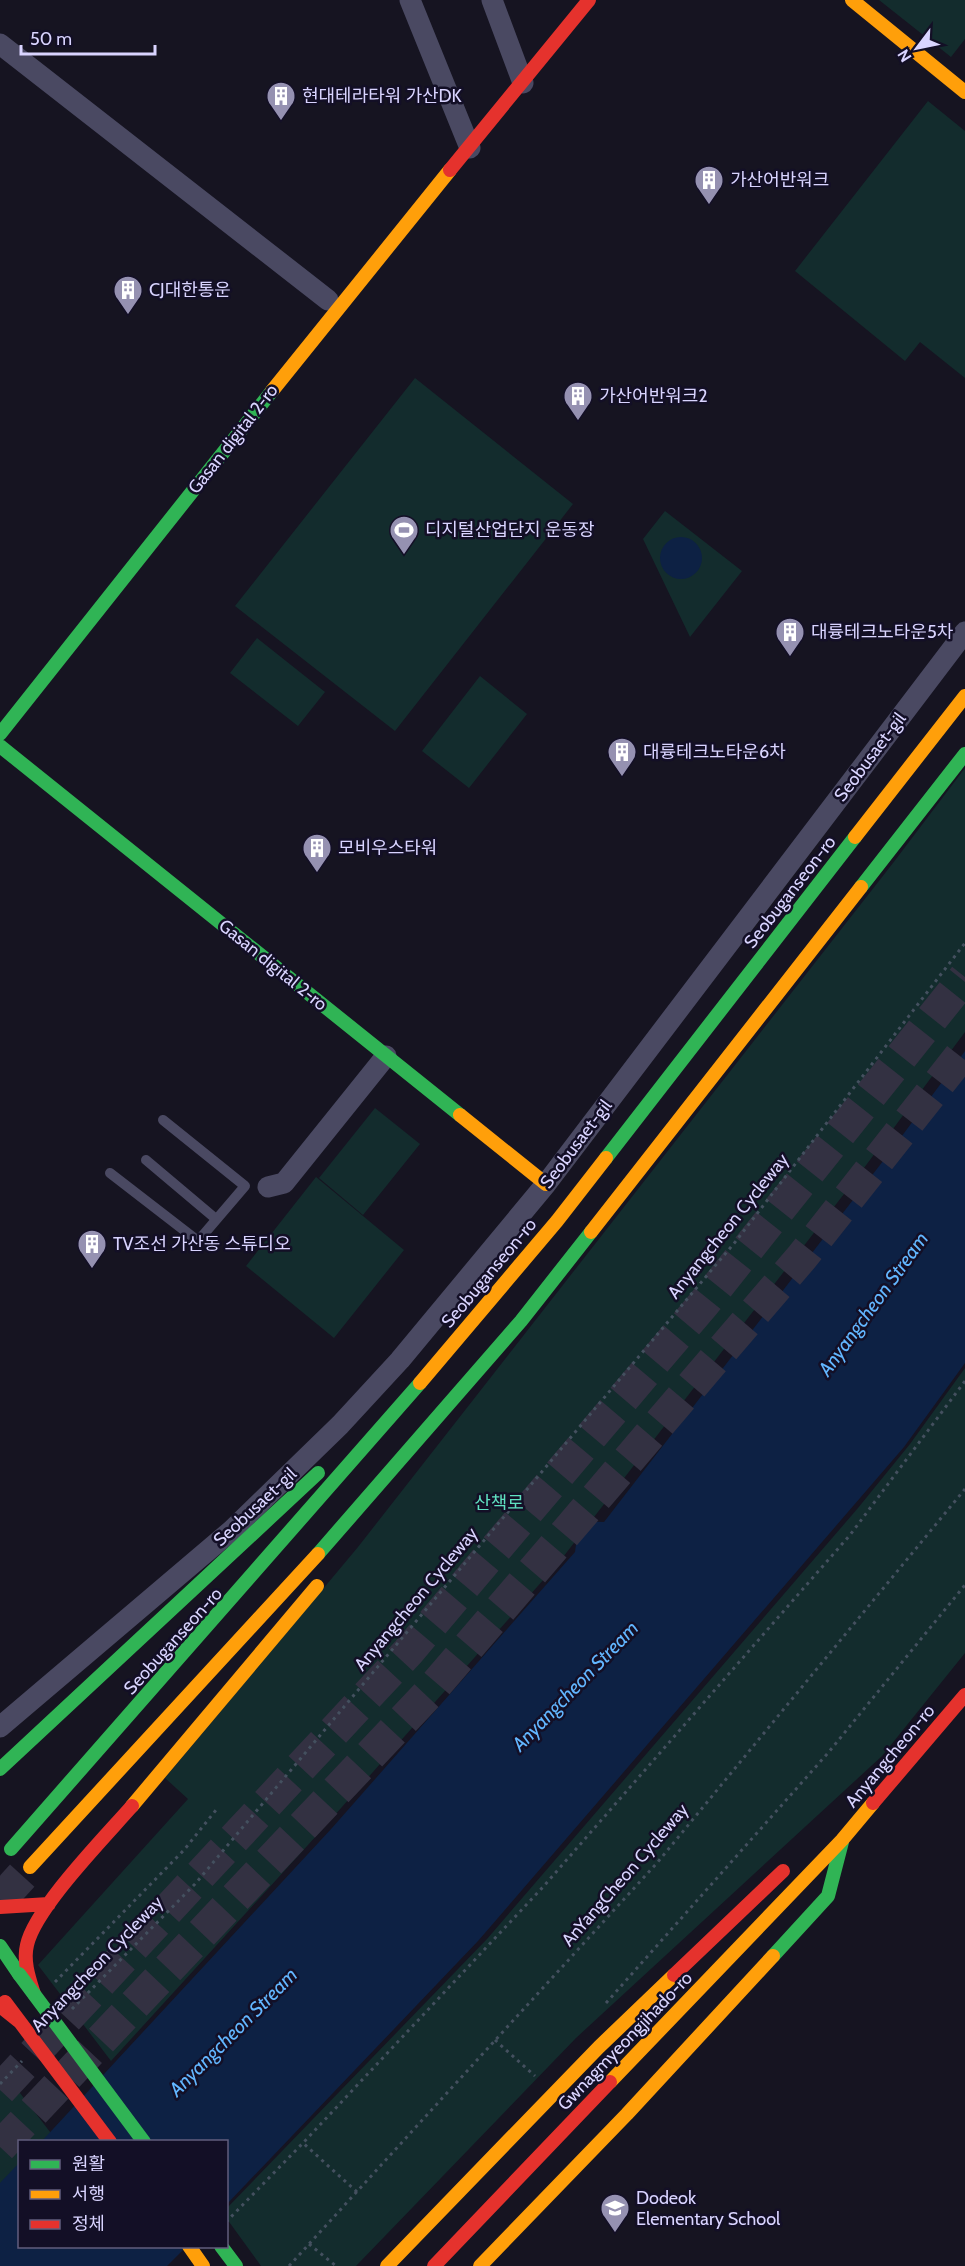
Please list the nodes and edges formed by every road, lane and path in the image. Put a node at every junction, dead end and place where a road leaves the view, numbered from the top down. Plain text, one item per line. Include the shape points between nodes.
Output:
1 (410, 0) edge
2 (492, 0) edge
3 (589, 0) edge
4 (852, 0) edge
5 (0, 44) edge
6 (523, 83) junction
7 (965, 92) edge
8 (470, 148) junction
9 (328, 300) dead end
10 (965, 633) edge
11 (964, 697) edge
12 (0, 734) edge
13 (0, 746) edge
14 (965, 754) edge
15 (965, 943) edge
16 (386, 1056) junction
17 (163, 1120) dead end
18 (146, 1160) dead end
19 (110, 1173) dead end
20 (546, 1184) junction
21 (245, 1186) junction
22 (268, 1187) joint
23 (216, 1219) junction
24 (495, 1295) junction
25 (521, 1322) junction
26 (965, 1381) edge
27 (356, 1434) dead end
28 (332, 1459) dead end
29 (409, 1472) dead end
30 (965, 1489) edge
31 (324, 1578) dead end
32 (965, 1585) edge
33 (965, 1695) edge
34 (0, 1727) edge
35 (0, 1769) edge
36 (216, 1810) dead end
37 (842, 1840) junction
38 (11, 1849) dead end
39 (30, 1867) tunnel mouth
40 (31, 1892) dead end
41 (53, 1900) junction
42 (0, 1907) edge
43 (0, 1946) edge
44 (23, 1972) junction
45 (54, 1983) dead end
46 (0, 1995) edge
47 (0, 2006) edge
48 (601, 2009) dead end
49 (65, 2017) dead end
50 (20, 2022) junction
51 (495, 2040) junction
52 (24, 2059) dead end
53 (538, 2079) dead end
54 (0, 2084) edge
55 (108, 2140) edge
56 (143, 2140) edge
57 (303, 2143) junction
58 (357, 2192) junction
59 (228, 2220) edge
60 (309, 2244) junction
61 (190, 2248) edge
62 (222, 2248) edge
63 (204, 2266) edge
64 (236, 2266) edge
65 (289, 2266) edge
66 (336, 2266) edge
67 (387, 2266) edge
68 (434, 2266) edge
69 (480, 2266) edge

1 - 8 street
2 - 6 street
3 - 6 main road, Gasan digital 2-ro
4 - 7 main road
5 - 9 street
6 - 8 main road, Gasan digital 2-ro
8 - 12 main road, Gasan digital 2-ro via 330,316
10 - 20 street, Seobusaet-gil
11 - 24 main road, Seobuganseon-ro
13 - 16 main road, Gasan digital 2-ro
14 - 25 main road
15 - 49 path, Anyangcheon Cycleway via 736,1241 195,1884
16 - 20 main road, Gasan digital 2-ro
16 - 22 street via 284,1184
17 - 21 lane
18 - 23 lane
19 - 23 lane via 198,1241
20 - 34 street, Seobusaet-gil via 400,1360 280,1485
21 - 22 lane
21 - 23 lane
24 - 27 main road
24 - 38 main road, Seobuganseon-ro via 234,1599
25 - 29 main road
25 - 39 main road via 357,1511
26 - 57 path via 843,1544 543,1887
28 - 35 main road via 245,1545 69,1701
30 - 51 path, AnYangCheon Cycleway via 657,1863
31 - 41 main road
32 - 48 path via 828,1753
33 - 37 main road, Anyangcheon-ro
36 - 45 path via 184,1850
37 - 67 main road via 800,1858 598,2047
37 - 68 main road, Gwnagmyeongjihado-ro
37 - 69 main road via 828,1896
40 - 41 main road
41 - 42 main road
41 - 44 main road via 27,1939
43 - 44 main road
44 - 56 main road, bridge via 34,1994
46 - 50 main road, bridge
47 - 50 main road, bridge
50 - 55 main road, bridge
51 - 53 path
51 - 58 path, AnYangCheon Cycleway
52 - 54 path
57 - 58 path
57 - 59 path
58 - 60 path, AnYangCheon Cycleway
60 - 65 path, AnYangCheon Cycleway
60 - 66 path
61 - 63 main road, bridge
62 - 64 main road

